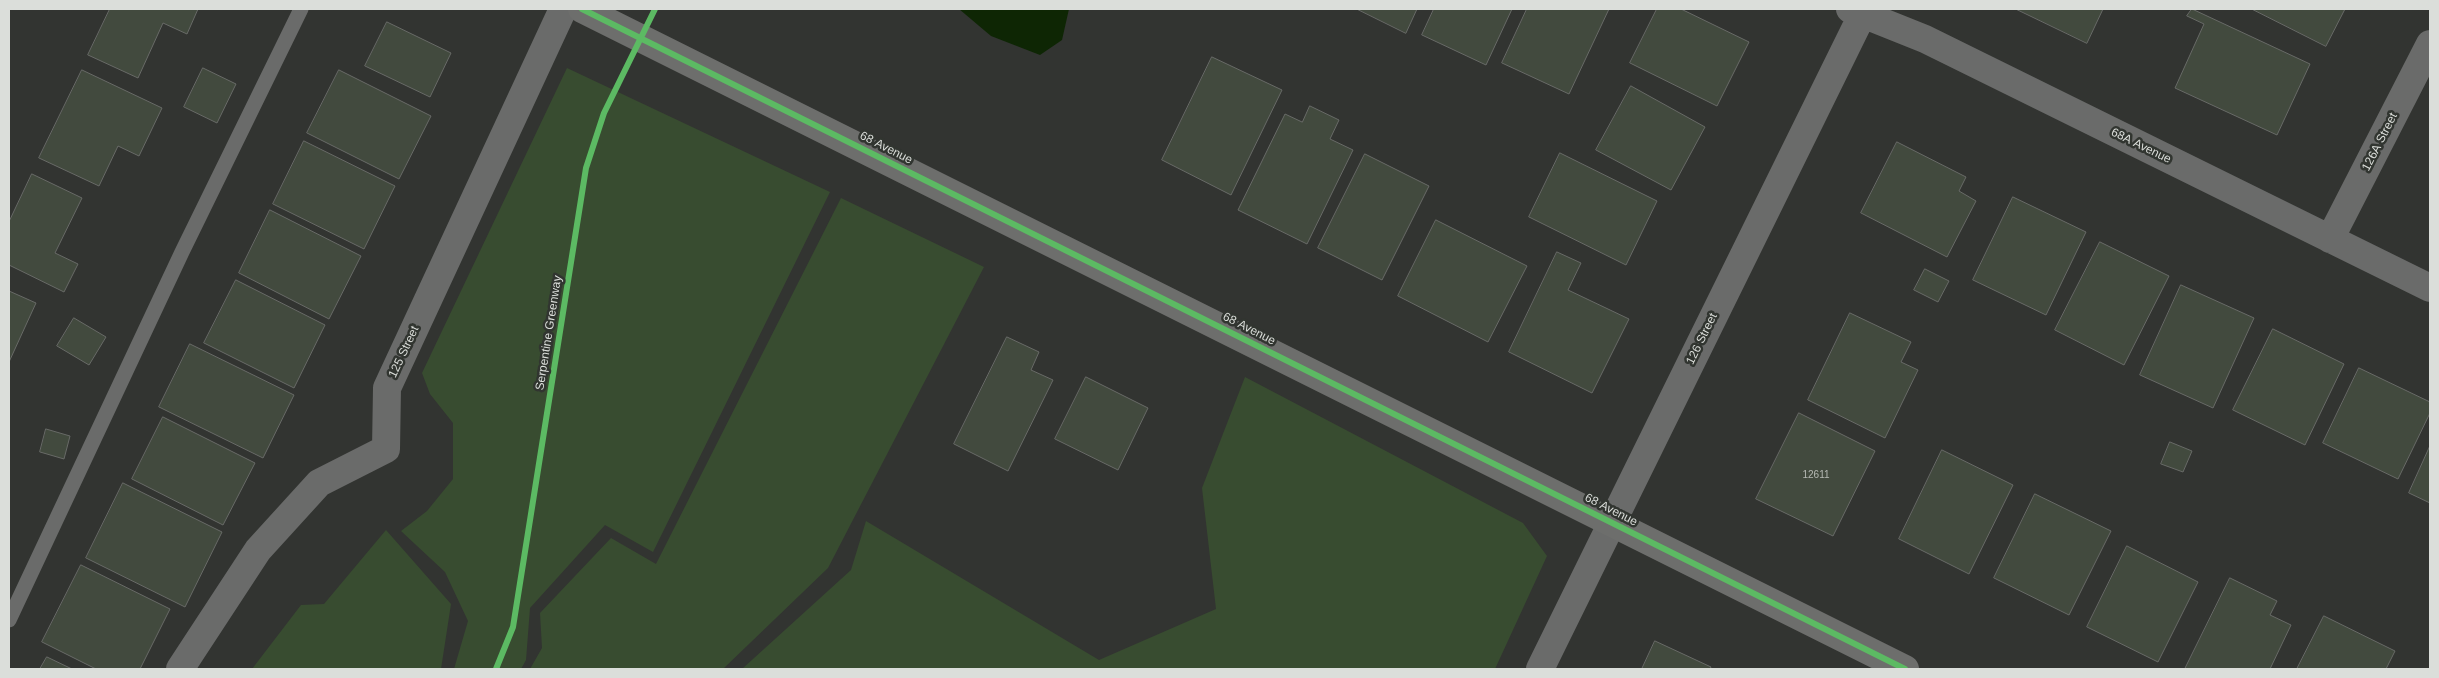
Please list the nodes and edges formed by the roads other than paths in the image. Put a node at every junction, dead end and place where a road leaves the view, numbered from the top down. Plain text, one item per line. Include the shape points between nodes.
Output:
1 (301, 9) edge
2 (563, 9) edge
3 (582, 9) edge
4 (1859, 11) edge
5 (2430, 44) edge
6 (2330, 239) junction
7 (2430, 288) edge
8 (1611, 522) junction
9 (9, 620) edge
10 (180, 669) edge
11 (1540, 669) edge
12 (1905, 669) edge

1 - 9 lane
2 - 10 street, 125 Street via 387,388 386,449 319,484 258,550
3 - 8 street, 68 Avenue
4 - 6 street, 68A Avenue via 1934,44
4 - 8 street, 126 Street
5 - 6 street, 126A Street
6 - 7 street, 68A Avenue
8 - 11 street, 126 Street
8 - 12 street, 68 Avenue

